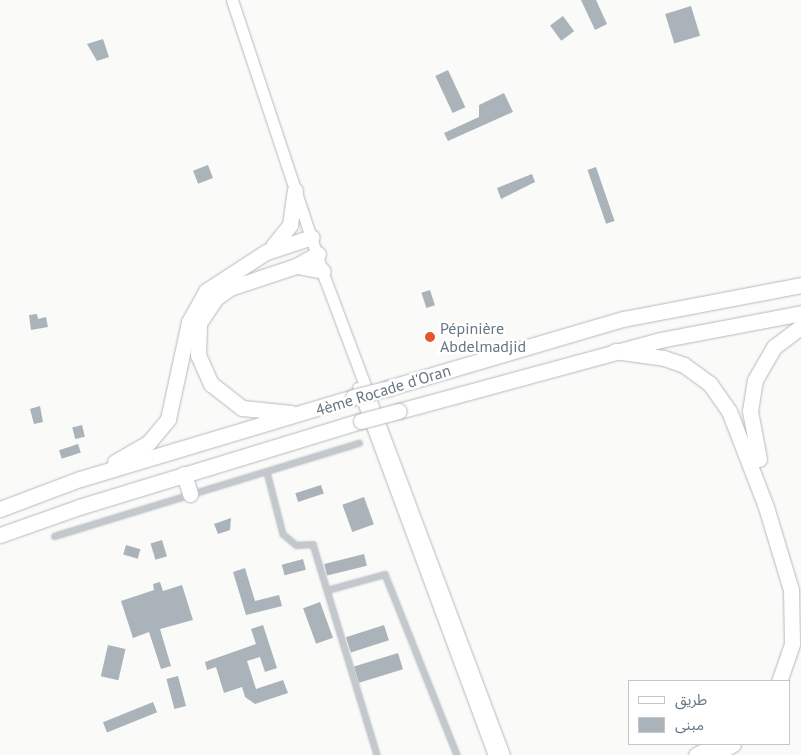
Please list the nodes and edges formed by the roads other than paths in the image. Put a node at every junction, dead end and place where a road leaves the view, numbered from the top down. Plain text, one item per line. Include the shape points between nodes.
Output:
1 (232, 0) edge
2 (295, 190) junction
3 (312, 237) junction
4 (266, 252) junction
5 (318, 254) junction
6 (296, 266) junction
7 (324, 275) junction
8 (801, 285) edge
9 (801, 313) edge
10 (801, 327) edge
11 (615, 350) junction
12 (307, 412) junction
13 (358, 443) dead end
14 (267, 472) junction
15 (184, 474) junction
16 (80, 479) junction
17 (190, 494) junction
18 (0, 509) edge
19 (0, 535) edge
20 (54, 536) dead end
21 (327, 590) junction
22 (801, 597) edge
23 (801, 636) edge
24 (779, 680) edge
25 (789, 680) edge
26 (715, 745) edge
27 (731, 745) edge
28 (377, 755) edge
29 (457, 755) edge
30 (494, 755) edge
31 (504, 755) edge
32 (696, 755) edge
33 (715, 755) edge

1 - 2 main road
2 - 3 main road
2 - 4 highway via 290,225
3 - 4 highway
3 - 5 main road
4 - 16 highway via 214,285 196,304 189,322 174,404 161,429 133,453
5 - 6 highway
5 - 7 main road
6 - 7 highway
6 - 12 highway via 238,284 216,298 199,323 198,355 211,384 242,408
7 - 30 main road via 326,297 373,432
7 - 31 main road
8 - 12 highway, 4ème Rocade d'Oran, bridge via 623,319
9 - 11 highway, 4ème Rocade d'Oran
10 - 22 highway via 781,341 763,362 752,390 750,411 755,448 794,564
11 - 15 highway, 4ème Rocade d'Oran, bridge
11 - 24 highway via 664,358 693,370 721,396 732,419 791,590 792,644
12 - 16 highway, 4ème Rocade d'Oran
13 - 14 lane
14 - 17 lane
14 - 21 lane via 283,534 296,545 313,544
15 - 17 highway
15 - 19 highway, 4ème Rocade d'Oran
16 - 18 highway, 4ème Rocade d'Oran
17 - 20 lane
21 - 28 lane
21 - 29 lane via 385,574
23 - 25 highway
26 - 32 highway
27 - 33 highway

